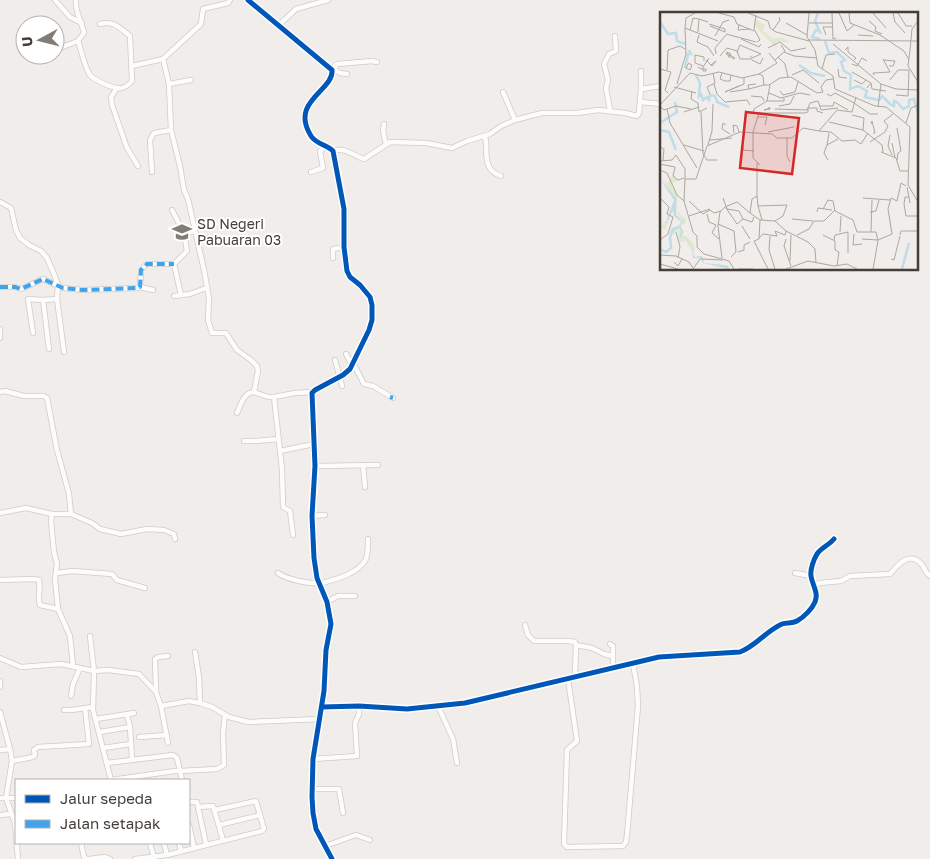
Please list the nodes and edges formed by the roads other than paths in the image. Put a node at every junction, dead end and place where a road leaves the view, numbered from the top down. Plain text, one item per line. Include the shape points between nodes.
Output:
1 (55, 0) edge
2 (76, 0) edge
3 (230, 0) edge
4 (248, 0) edge
5 (328, 0) edge
6 (82, 23) junction
7 (100, 24) dead end
8 (279, 25) junction
9 (615, 36) dead end
10 (78, 41) junction
11 (65, 46) edge
12 (163, 58) junction
13 (377, 62) dead end
14 (132, 66) junction
15 (334, 71) junction
16 (641, 72) dead end
17 (347, 74) dead end
18 (191, 80) dead end
19 (168, 84) junction
20 (660, 86) edge
21 (117, 88) junction
22 (641, 89) junction
23 (503, 92) dead end
24 (641, 102) junction
25 (660, 104) edge
26 (610, 111) junction
27 (516, 120) junction
28 (384, 124) dead end
29 (171, 130) junction
30 (485, 136) junction
31 (386, 144) junction
32 (326, 146) junction
33 (334, 151) junction
34 (138, 166) dead end
35 (152, 172) dead end
36 (311, 172) dead end
37 (501, 176) dead end
38 (0, 202) edge
39 (172, 210) dead end
40 (194, 231) junction
41 (184, 233) junction
42 (344, 248) junction
43 (333, 258) dead end
44 (174, 264) junction
45 (58, 286) junction
46 (0, 287) edge
47 (140, 287) junction
48 (206, 288) junction
49 (153, 290) dead end
50 (181, 295) junction
51 (174, 296) dead end
52 (57, 299) junction
53 (43, 300) junction
54 (0, 329) edge
55 (33, 333) dead end
56 (0, 338) edge
57 (49, 349) dead end
58 (64, 352) dead end
59 (346, 354) dead end
60 (336, 360) dead end
61 (353, 364) junction
62 (341, 376) junction
63 (342, 386) dead end
64 (0, 392) edge
65 (254, 392) junction
66 (313, 392) junction
67 (274, 397) junction
68 (391, 398) dead end
69 (237, 412) dead end
70 (278, 439) junction
71 (244, 441) dead end
72 (314, 444) junction
73 (280, 451) junction
74 (363, 465) junction
75 (378, 465) dead end
76 (315, 466) junction
77 (365, 487) dead end
78 (0, 513) edge
79 (52, 514) junction
80 (71, 514) junction
81 (326, 515) dead end
82 (312, 516) junction
83 (293, 535) dead end
84 (175, 539) dead end
85 (368, 539) dead end
86 (834, 539) dead end
87 (56, 573) junction
88 (278, 573) dead end
89 (795, 573) dead end
90 (811, 576) junction
91 (930, 576) edge
92 (0, 580) edge
93 (319, 584) junction
94 (814, 585) junction
95 (145, 588) dead end
96 (356, 596) dead end
97 (327, 602) junction
98 (58, 609) junction
99 (525, 625) dead end
100 (90, 636) dead end
101 (610, 644) dead end
102 (576, 645) junction
103 (195, 652) dead end
104 (168, 656) dead end
105 (612, 656) junction
106 (0, 658) edge
107 (633, 663) junction
108 (73, 666) junction
109 (80, 668) junction
110 (613, 668) junction
111 (94, 671) junction
112 (575, 677) junction
113 (568, 679) junction
114 (0, 681) edge
115 (0, 687) edge
116 (156, 692) junction
117 (71, 696) dead end
118 (200, 703) junction
119 (162, 706) junction
120 (359, 706) junction
121 (438, 706) junction
122 (93, 707) junction
123 (322, 707) junction
124 (85, 708) junction
125 (64, 710) dead end
126 (0, 712) edge
127 (134, 713) dead end
128 (127, 715) junction
129 (225, 715) junction
130 (320, 718) junction
131 (96, 719) junction
132 (130, 728) junction
133 (100, 732) junction
134 (167, 735) junction
135 (139, 737) dead end
136 (168, 743) dead end
137 (131, 744) junction
138 (103, 748) junction
139 (10, 749) junction
140 (0, 750) edge
141 (313, 759) junction
142 (132, 760) junction
143 (12, 761) junction
144 (107, 763) junction
145 (457, 763) dead end
146 (180, 771) junction
147 (111, 779) edge
148 (118, 779) edge
149 (182, 779) edge
150 (311, 793) junction
151 (0, 798) edge
152 (6, 798) junction
153 (15, 798) edge
154 (190, 802) edge
155 (198, 807) junction
156 (215, 810) junction
157 (343, 813) dead end
158 (12, 814) junction
159 (0, 815) edge
160 (260, 815) junction
161 (15, 821) edge
162 (219, 825) junction
163 (190, 830) edge
164 (223, 840) junction
165 (370, 840) dead end
166 (17, 844) edge
167 (81, 844) edge
168 (150, 844) edge
169 (164, 844) edge
170 (179, 844) edge
171 (206, 844) junction
172 (325, 846) junction
173 (194, 848) junction
174 (181, 851) junction
175 (167, 855) junction
176 (154, 858) edge
177 (18, 859) edge
178 (88, 859) edge
179 (110, 859) edge
180 (136, 859) edge
181 (332, 859) edge

1 - 6 street via 70,17
2 - 6 street
3 - 12 street via 203,9 201,24
4 - 8 street
5 - 8 street via 296,9
6 - 10 street via 83,35
7 - 14 street via 114,24 130,36
8 - 15 street
9 - 26 street via 616,51 609,54 604,64
10 - 11 street
10 - 21 street via 90,74 96,81
12 - 14 street
12 - 19 street
13 - 15 street via 338,64
14 - 21 street via 131,83
15 - 17 street
15 - 32 street via 307,107 305,115 312,137
16 - 22 street
18 - 19 street
19 - 29 street
20 - 22 street
21 - 34 street via 111,97 112,105 127,148
22 - 24 street
23 - 27 street
24 - 25 street
24 - 26 street via 637,116
26 - 27 street via 549,112
27 - 30 street
28 - 31 street
29 - 35 street via 154,133 150,140
29 - 40 street
30 - 31 street via 451,148 426,143
30 - 37 street via 487,161 494,173
31 - 33 street via 364,159 343,150
32 - 33 street
32 - 36 street via 320,151 323,168
33 - 42 street via 344,210
38 - 45 street via 11,208 20,238 47,258
39 - 41 street
40 - 41 street
40 - 48 street
41 - 44 street via 187,251
42 - 43 street via 333,249
42 - 61 street via 349,276 368,294 372,305 371,326
44 - 47 street via 148,264 140,273
44 - 50 street
45 - 46 street via 43,279 20,289
45 - 47 street via 83,290
45 - 52 street
47 - 49 street
48 - 50 street
48 - 65 street via 210,331 225,332 237,350 257,366
50 - 51 street
52 - 53 street
52 - 58 street
53 - 55 street via 28,299
53 - 57 street
54 - 56 street
59 - 61 street
60 - 62 street
61 - 62 street
61 - 68 street via 364,384
62 - 63 street
62 - 66 street
64 - 80 street via 47,398
65 - 67 street
65 - 69 street via 246,395
66 - 67 street
66 - 72 street
67 - 70 street
70 - 71 street
70 - 73 street
72 - 73 street
72 - 76 street
73 - 83 street via 283,507 290,511
74 - 75 street
74 - 76 street
74 - 77 street
76 - 82 street
78 - 79 street via 26,508
79 - 80 street
79 - 87 street
80 - 84 street via 104,531 122,534 147,528 164,530 174,534
81 - 82 street
82 - 93 street via 314,566
85 - 93 street via 364,562 346,575
86 - 90 street via 817,554
87 - 95 street via 112,574 117,580
87 - 98 street
88 - 93 street via 300,582
89 - 90 street
90 - 94 street
91 - 94 street via 918,561 911,558 904,559 890,574 850,576 841,581
92 - 98 street via 39,580 40,605
93 - 97 street
94 - 107 street via 816,598 809,611 796,622 778,627 745,650 659,657
96 - 97 street via 338,596
97 - 123 street via 330,628
98 - 108 street via 70,636
99 - 102 street via 528,635 534,640 571,641
100 - 111 street
101 - 105 street via 614,646
102 - 105 street
102 - 112 street
103 - 118 street
104 - 116 street via 155,659
105 - 110 street
106 - 108 street via 21,667
107 - 110 street
107 - 113 street via 638,706 627,835 622,846 567,847 564,844 567,750 576,741
108 - 109 street
109 - 111 street
109 - 117 street
110 - 112 street
111 - 116 street via 139,674
111 - 122 street
112 - 113 street
113 - 121 street via 475,701
114 - 115 street
116 - 119 street
118 - 119 street via 190,701
118 - 129 street
119 - 134 street
120 - 121 street via 407,709
120 - 123 street
120 - 141 street via 355,723 357,756
121 - 145 street via 453,739
122 - 124 street
122 - 131 street
123 - 130 street
124 - 125 street
124 - 143 street via 88,744 38,747 33,758
126 - 139 street
127 - 128 street
128 - 131 street
128 - 132 street
129 - 130 street via 251,722
129 - 146 street via 224,766
130 - 141 street
131 - 133 street
132 - 133 street
132 - 137 street
133 - 138 street
134 - 135 street
134 - 136 street
137 - 138 street
137 - 142 street
138 - 144 street
139 - 140 street
139 - 143 street
141 - 150 street
142 - 144 street
142 - 146 street via 175,755
143 - 152 street
144 - 147 street
146 - 148 street
146 - 149 street
150 - 157 street via 338,789
150 - 172 street via 316,829
151 - 152 street
152 - 153 street
152 - 158 street
154 - 155 street via 196,801
155 - 156 street via 212,805
155 - 171 street
156 - 160 street via 256,801
156 - 162 street
158 - 159 street
158 - 161 street
160 - 162 street
160 - 164 street via 262,831
162 - 164 street
163 - 173 street
164 - 171 street
165 - 172 street via 354,835
166 - 177 street
167 - 178 street via 84,857
168 - 176 street
169 - 175 street
170 - 174 street
171 - 173 street
172 - 181 street
173 - 174 street
174 - 175 street
175 - 176 street
176 - 180 street
178 - 179 street

